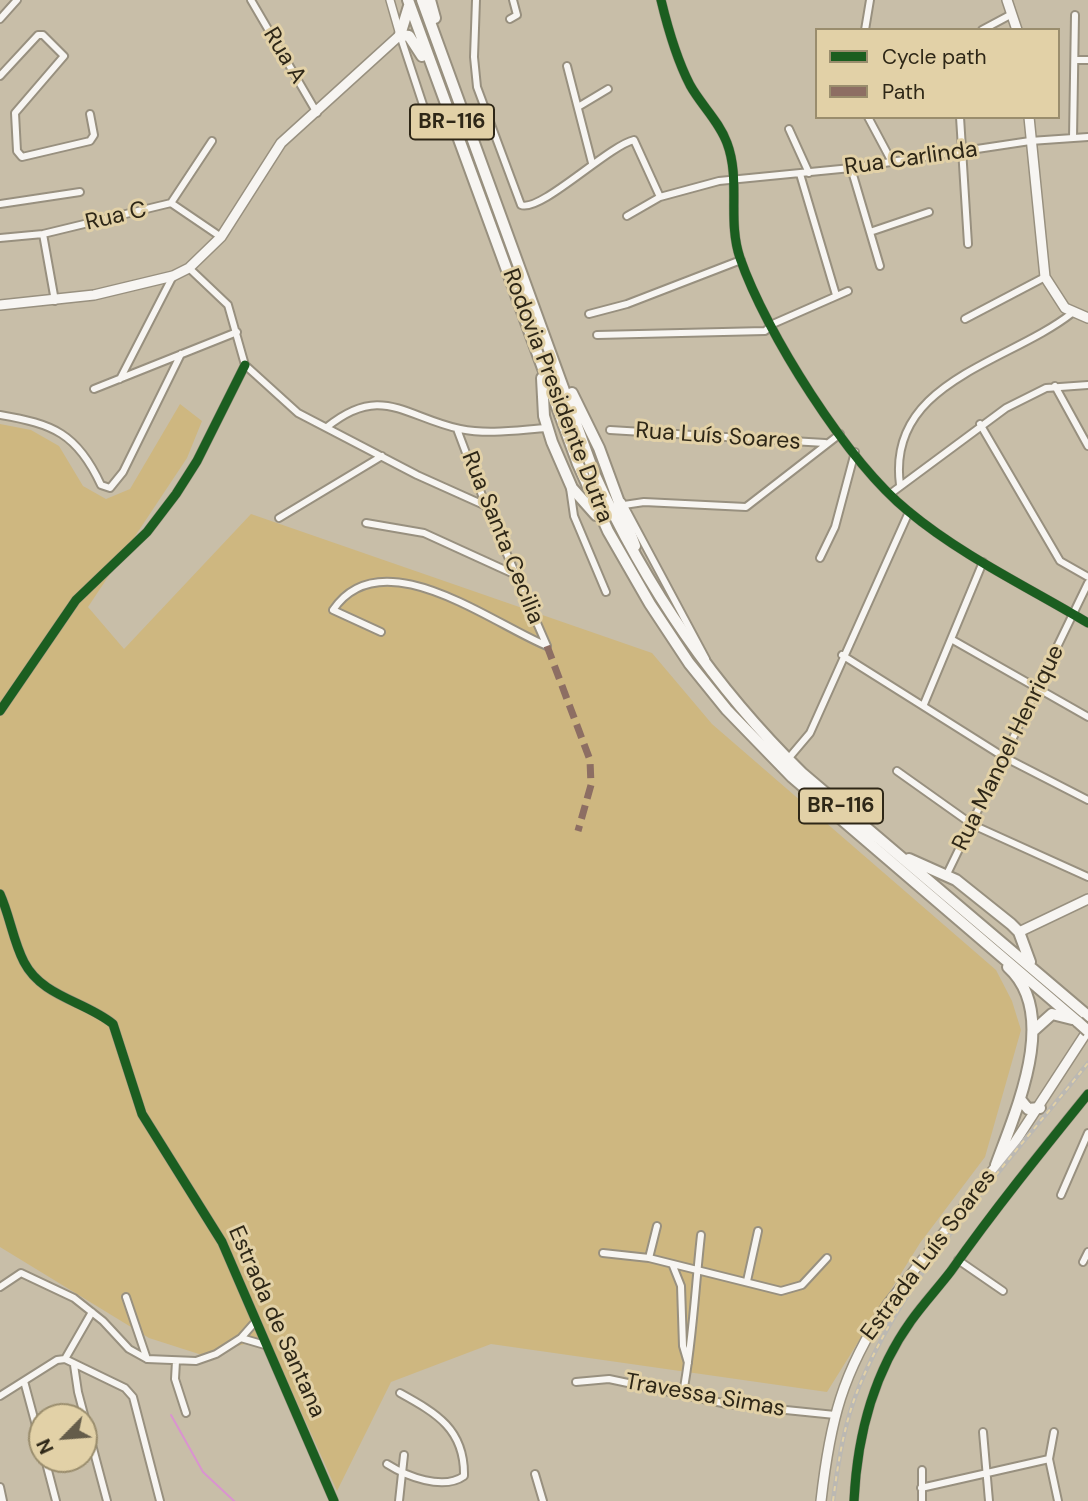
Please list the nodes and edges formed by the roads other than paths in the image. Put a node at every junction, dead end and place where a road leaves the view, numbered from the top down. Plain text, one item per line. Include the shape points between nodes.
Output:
1 (17, 0) edge
2 (251, 0) edge
3 (390, 0) edge
4 (422, 0) edge
5 (430, 0) edge
6 (437, 0) edge
7 (476, 0) edge
8 (513, 0) edge
9 (661, 0) edge
10 (870, 0) edge
11 (1007, 0) edge
12 (408, 1) edge
13 (1012, 14) junction
14 (1075, 15) dead end
15 (434, 17) junction
16 (0, 19) edge
17 (510, 19) dead end
18 (865, 28) edge
19 (986, 28) edge
20 (1016, 28) edge
21 (400, 35) junction
22 (1075, 60) junction
23 (1088, 60) edge
24 (446, 65) junction
25 (567, 66) dead end
26 (432, 70) junction
27 (0, 76) edge
28 (608, 89) dead end
29 (578, 107) junction
30 (317, 113) junction
31 (90, 114) dead end
32 (869, 119) edge
33 (960, 119) edge
34 (1029, 119) edge
35 (789, 129) dead end
36 (433, 135) dead end
37 (1088, 137) edge
38 (1073, 138) junction
39 (212, 141) dead end
40 (1030, 141) junction
41 (961, 153) junction
42 (892, 162) junction
43 (592, 163) junction
44 (851, 168) junction
45 (809, 173) junction
46 (800, 174) junction
47 (733, 180) junction
48 (80, 192) dead end
49 (660, 197) junction
50 (171, 203) junction
51 (0, 204) edge
52 (929, 212) dead end
53 (627, 216) dead end
54 (870, 232) junction
55 (43, 234) junction
56 (0, 237) edge
57 (221, 237) junction
58 (497, 243) junction
59 (968, 244) dead end
60 (741, 260) junction
61 (518, 262) junction
62 (880, 266) dead end
63 (189, 268) junction
64 (173, 276) junction
65 (1045, 278) junction
66 (848, 292) dead end
67 (836, 295) junction
68 (55, 301) junction
69 (0, 305) edge
70 (1072, 313) junction
71 (589, 314) dead end
72 (1088, 318) edge
73 (965, 319) dead end
74 (770, 327) junction
75 (237, 332) junction
76 (597, 335) dead end
77 (181, 354) junction
78 (245, 365) junction
79 (120, 379) junction
80 (1088, 385) edge
81 (1055, 386) junction
82 (94, 388) dead end
83 (0, 415) edge
84 (980, 424) junction
85 (327, 427) junction
86 (547, 428) junction
87 (457, 429) junction
88 (610, 430) dead end
89 (840, 434) junction
90 (825, 443) junction
91 (1088, 446) edge
92 (855, 452) junction
93 (382, 456) junction
94 (570, 483) junction
95 (900, 485) junction
96 (890, 494) junction
97 (622, 503) junction
98 (486, 506) junction
99 (909, 512) junction
100 (279, 518) dead end
101 (366, 523) dead end
102 (820, 558) dead end
103 (639, 562) junction
104 (984, 562) junction
105 (516, 575) junction
106 (1088, 578) edge
107 (1088, 583) edge
108 (606, 592) dead end
109 (1074, 614) junction
110 (1088, 623) edge
111 (664, 627) junction
112 (381, 632) dead end
113 (951, 639) junction
114 (842, 655) junction
115 (708, 667) junction
116 (1037, 690) junction
117 (924, 704) junction
118 (0, 711) edge
119 (1088, 717) edge
120 (1004, 757) junction
121 (788, 759) junction
122 (897, 771) dead end
123 (1088, 800) edge
124 (973, 825) junction
125 (878, 851) junction
126 (902, 856) junction
127 (947, 874) junction
128 (1088, 877) edge
129 (0, 894) edge
130 (1088, 899) edge
131 (1019, 932) junction
132 (1031, 965) junction
133 (1081, 1018) edge
134 (1033, 1031) junction
135 (1088, 1031) edge
136 (1088, 1094) edge
137 (1020, 1099) junction
138 (1040, 1108) junction
139 (1088, 1133) edge
140 (996, 1165) junction
141 (1061, 1195) dead end
142 (657, 1226) dead end
143 (758, 1231) dead end
144 (701, 1235) dead end
145 (1088, 1252) edge
146 (603, 1253) dead end
147 (649, 1258) junction
148 (827, 1258) dead end
149 (958, 1260) junction
150 (1083, 1262) dead end
151 (673, 1266) junction
152 (696, 1272) junction
153 (747, 1281) junction
154 (0, 1287) edge
155 (1003, 1292) dead end
156 (126, 1297) dead end
157 (92, 1312) junction
158 (256, 1321) junction
159 (241, 1338) junction
160 (265, 1345) junction
161 (65, 1359) junction
162 (147, 1359) junction
163 (176, 1361) junction
164 (688, 1363) junction
165 (74, 1365) junction
166 (24, 1381) junction
167 (576, 1382) dead end
168 (400, 1393) dead end
169 (682, 1393) junction
170 (0, 1396) edge
171 (30, 1403) edge
172 (186, 1413) dead end
173 (835, 1415) junction
174 (983, 1432) dead end
175 (1054, 1433) dead end
176 (404, 1455) dead end
177 (1049, 1460) junction
178 (387, 1464) dead end
179 (922, 1470) dead end
180 (49, 1473) edge
181 (401, 1473) junction
182 (535, 1474) dead end
183 (984, 1474) junction
184 (0, 1487) edge
185 (921, 1488) junction
186 (3, 1501) edge
187 (56, 1501) edge
188 (107, 1501) edge
189 (160, 1501) edge
190 (334, 1501) edge
191 (399, 1501) edge
192 (543, 1501) edge
193 (821, 1501) edge
194 (853, 1501) edge
195 (922, 1501) edge
196 (989, 1501) edge
197 (1058, 1501) edge

1 - 16 street
2 - 30 street, Rua A
3 - 21 street
4 - 24 highway, Rodovia Presidente Dutra / BR-116
5 - 15 highway
6 - 15 main road
7 - 43 street via 474,57 483,108 518,200 525,207 535,204
8 - 17 street via 517,15
9 - 47 street via 682,69 727,144
10 - 18 street
11 - 13 main road
12 - 21 highway
12 - 26 highway, Rodovia Presidente Dutra / BR-116
13 - 19 street
13 - 20 main road
14 - 22 street
15 - 24 highway
21 - 26 highway via 409,36
21 - 30 main road
21 - 36 street
22 - 23 street
22 - 38 street
24 - 61 highway, Rodovia Presidente Dutra / BR-116
25 - 29 street
26 - 58 highway, Rodovia Presidente Dutra / BR-116
27 - 31 street via 38,35 64,56 15,113 17,151 22,157 90,141 94,135
28 - 29 street
29 - 43 street
30 - 57 main road via 270,158
32 - 42 street
33 - 41 street
34 - 40 main road
35 - 45 street
37 - 38 street, Rua Carlinda
38 - 40 street, Rua Carlinda
39 - 50 street
40 - 41 street, Rua Carlinda
40 - 65 main road
41 - 42 street, Rua Carlinda
41 - 59 street
42 - 44 street, Rua Carlinda
43 - 49 street via 634,140
44 - 45 street, Rua Carlinda
44 - 54 street
45 - 46 street, Rua Carlinda
46 - 47 street, Rua Carlinda
46 - 67 street
47 - 49 street, Rua Carlinda
47 - 60 street via 734,239
48 - 51 street
49 - 53 street, Rua Carlinda
50 - 55 street, Rua C
50 - 57 street, Rua C
52 - 54 street
54 - 62 street
55 - 56 street, Rua C
55 - 68 street
57 - 63 main road
58 - 86 highway via 538,361
58 - 111 highway, Rodovia Presidente Dutra / BR-116 via 591,493
60 - 71 street
60 - 74 street
61 - 97 highway via 541,305 570,388
61 - 103 highway, Rodovia Presidente Dutra / BR-116 via 594,472
63 - 64 main road
63 - 75 street via 228,305
64 - 68 main road
64 - 79 street
65 - 70 main road
65 - 73 street
66 - 67 street
67 - 74 street
68 - 69 main road
70 - 72 main road
70 - 95 street via 1034,339 961,374 936,395 904,435
74 - 76 street via 735,333
74 - 89 street
75 - 77 street
75 - 78 street
77 - 79 street
77 - 83 street via 123,472 110,488 101,485 81,450 58,430
78 - 85 street via 289,406
78 - 118 street via 176,494 147,533 76,600
79 - 82 street
80 - 81 street
81 - 84 street
81 - 91 street
84 - 95 street
84 - 106 street via 1060,561
85 - 87 street via 351,411 386,404
85 - 93 street
86 - 87 street via 494,433
86 - 94 highway
87 - 98 street, Rua Santa Cecilia
88 - 90 street, Rua Luís Soares
89 - 90 street
89 - 92 street
90 - 97 street via 746,507
92 - 96 street
92 - 102 street via 835,527
93 - 98 street
93 - 100 street
94 - 108 street via 574,516
94 - 111 highway via 599,520 655,620
95 - 96 street
96 - 99 street
97 - 103 highway
97 - 115 street via 701,645
98 - 105 street, Rua Santa Cecilia
99 - 104 street
99 - 114 street
101 - 105 street via 424,533
103 - 115 highway, Rodovia Presidente Dutra / BR-116
104 - 109 street
104 - 113 street
105 - 112 street, Rua Santa Cecilia via 547,646 411,583 384,581 349,592 333,610
107 - 109 street, Rua Manoel Henrique
109 - 110 street
109 - 116 street, Rua Manoel Henrique
111 - 125 highway, Rodovia Presidente Dutra / BR-116 via 688,663 764,751
113 - 116 street
113 - 117 street
114 - 117 street
114 - 121 street via 810,733
115 - 121 highway, Rodovia Presidente Dutra / BR-116
116 - 119 street
116 - 120 street, Rua Manoel Henrique
117 - 120 street
120 - 123 street
120 - 124 street, Rua Manoel Henrique
121 - 126 highway, Rodovia Presidente Dutra / BR-116
122 - 124 street
124 - 127 street, Rua Manoel Henrique
124 - 128 street
125 - 133 highway, Rodovia Presidente Dutra / BR-116
125 - 134 highway via 1013,971 1030,1005
126 - 127 highway
126 - 132 highway, Rodovia Presidente Dutra / BR-116
127 - 131 highway
129 - 158 street, Estrada de Santana via 31,972 61,996 113,1024 142,1114 222,1242
130 - 131 main road
131 - 132 highway
132 - 133 highway, Rodovia Presidente Dutra / BR-116
133 - 134 highway via 1052,1014
133 - 135 highway, Rodovia Presidente Dutra / BR-116, bridge
134 - 137 highway
135 - 138 main road, Estrada Luís Soares
136 - 149 street
137 - 138 highway via 1028,1109
137 - 140 highway
138 - 140 main road, Estrada Luís Soares
139 - 141 street
140 - 173 main road, Estrada Luís Soares via 864,1340 845,1378
142 - 147 street
143 - 153 street
144 - 152 street
145 - 150 street
146 - 147 street
147 - 151 street
148 - 153 street via 794,1290
149 - 155 street
149 - 194 street via 910,1322 884,1366 867,1411
151 - 152 street
151 - 164 street via 681,1286 682,1346
152 - 153 street
152 - 164 street
154 - 157 street via 21,1273 59,1289
156 - 162 street
157 - 161 street
157 - 162 street via 129,1349
158 - 159 street
158 - 160 street, Estrada de Santana
159 - 160 street
159 - 163 street via 208,1357
160 - 190 street, Estrada de Santana
161 - 165 street
161 - 166 street
162 - 163 street
163 - 172 street via 175,1379
164 - 169 street
165 - 188 street
165 - 189 street via 125,1388 133,1397
166 - 170 street
166 - 171 street
167 - 169 street, Travessa Simas via 609,1379
168 - 181 street via 436,1413 452,1430 464,1470 463,1478 455,1480
169 - 173 street, Travessa Simas via 774,1411
173 - 193 main road, Estrada Luís Soares
174 - 183 street
175 - 177 street
176 - 181 street
177 - 183 street
177 - 197 street
178 - 181 street
179 - 185 street
180 - 187 street
181 - 191 street
182 - 192 street
183 - 185 street
183 - 196 street
184 - 186 street
185 - 195 street

